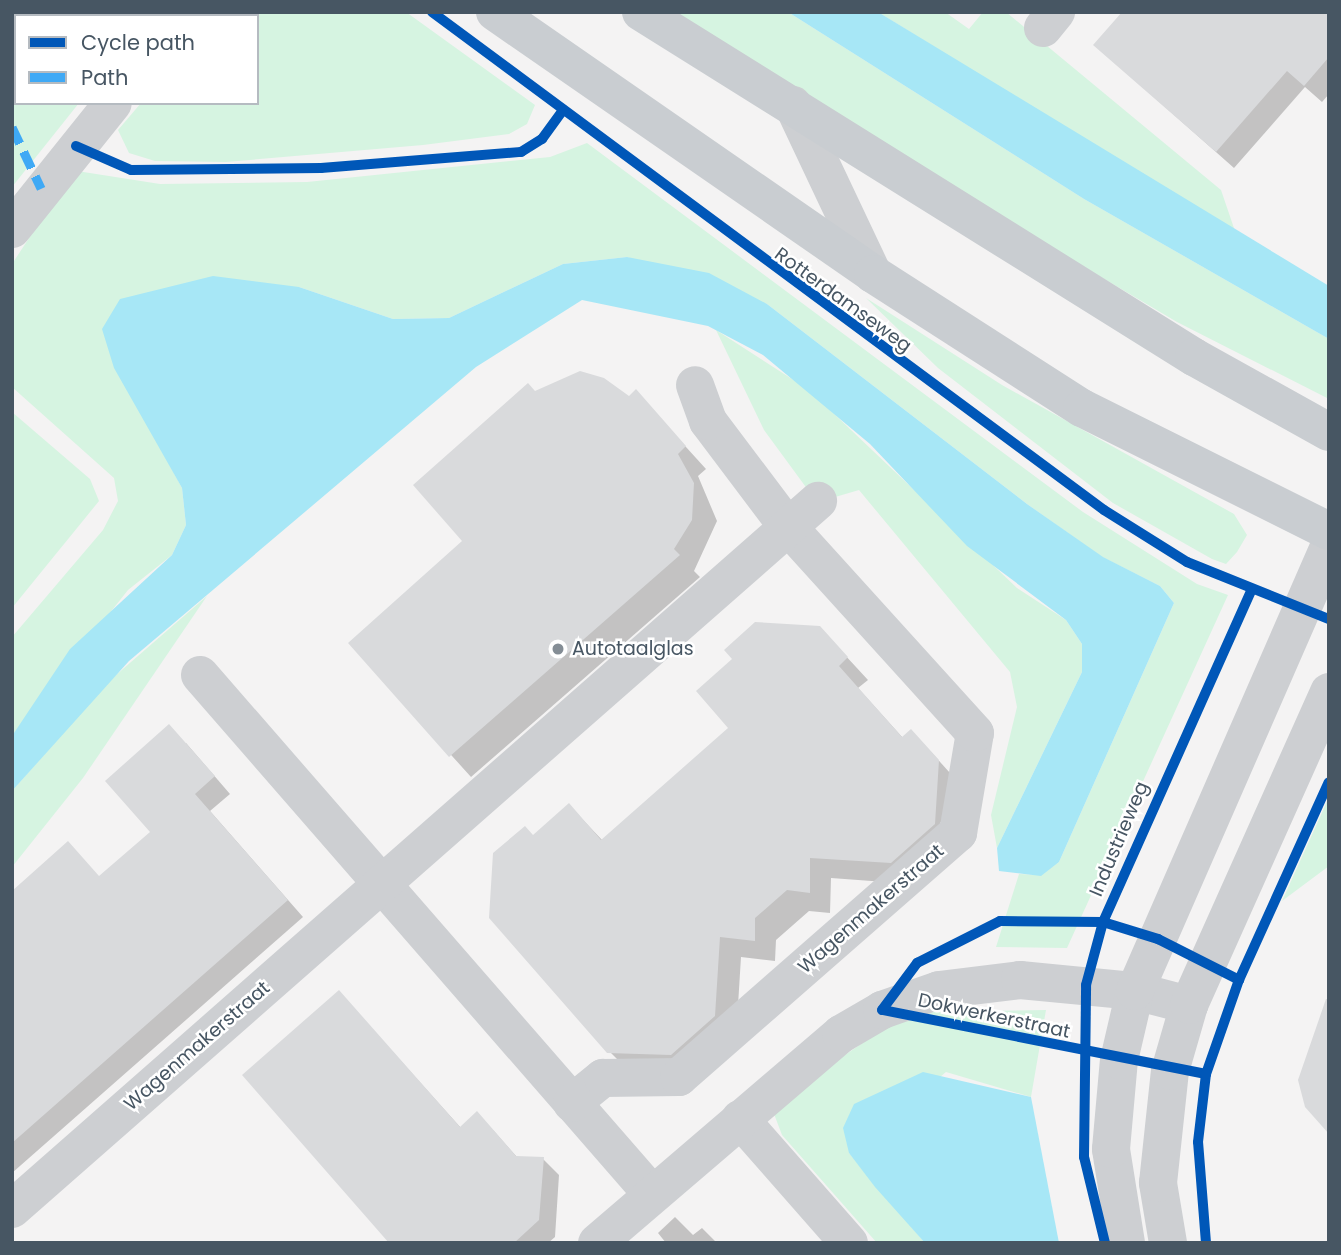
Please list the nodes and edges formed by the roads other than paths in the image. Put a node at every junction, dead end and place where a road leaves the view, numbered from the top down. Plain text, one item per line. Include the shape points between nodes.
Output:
1 (495, 12) edge
2 (641, 12) edge
3 (111, 105) edge
4 (793, 105) junction
5 (19, 207) edge
6 (873, 274) junction
7 (695, 385) dead end
8 (1329, 432) edge
9 (818, 501) dead end
10 (787, 526) junction
11 (1329, 531) edge
12 (1329, 548) edge
13 (200, 675) dead end
14 (1329, 692) edge
15 (382, 883) junction
16 (1135, 991) junction
17 (1189, 1005) junction
18 (572, 1103) junction
19 (740, 1119) junction
20 (652, 1194) junction
21 (12, 1209) edge
22 (597, 1243) edge
23 (849, 1243) edge
24 (1126, 1243) edge
25 (1168, 1243) edge

1 - 6 main road, Rotterdamseweg
2 - 4 main road
3 - 5 street
4 - 6 street, Rotterdamseweg
4 - 8 main road via 1194,357
6 - 11 main road, Rotterdamseweg via 1082,408
7 - 10 street, Wagenmakerstraat via 708,421
9 - 10 street, Wagenmakerstraat
10 - 15 street, Wagenmakerstraat
10 - 18 street, Wagenmakerstraat via 975,733 958,833 679,1077 603,1078
12 - 16 street
13 - 15 street
14 - 17 street
15 - 18 street
15 - 21 street, Wagenmakerstraat
16 - 17 street, Dokwerkerstraat
16 - 19 street, Dokwerkerstraat via 1020,980 939,990 841,1034
16 - 24 street via 1119,1060 1111,1149
17 - 25 street via 1170,1071 1158,1183
18 - 20 street
19 - 20 street, Dokwerkerstraat
19 - 23 street
20 - 22 street, Dokwerkerstraat

